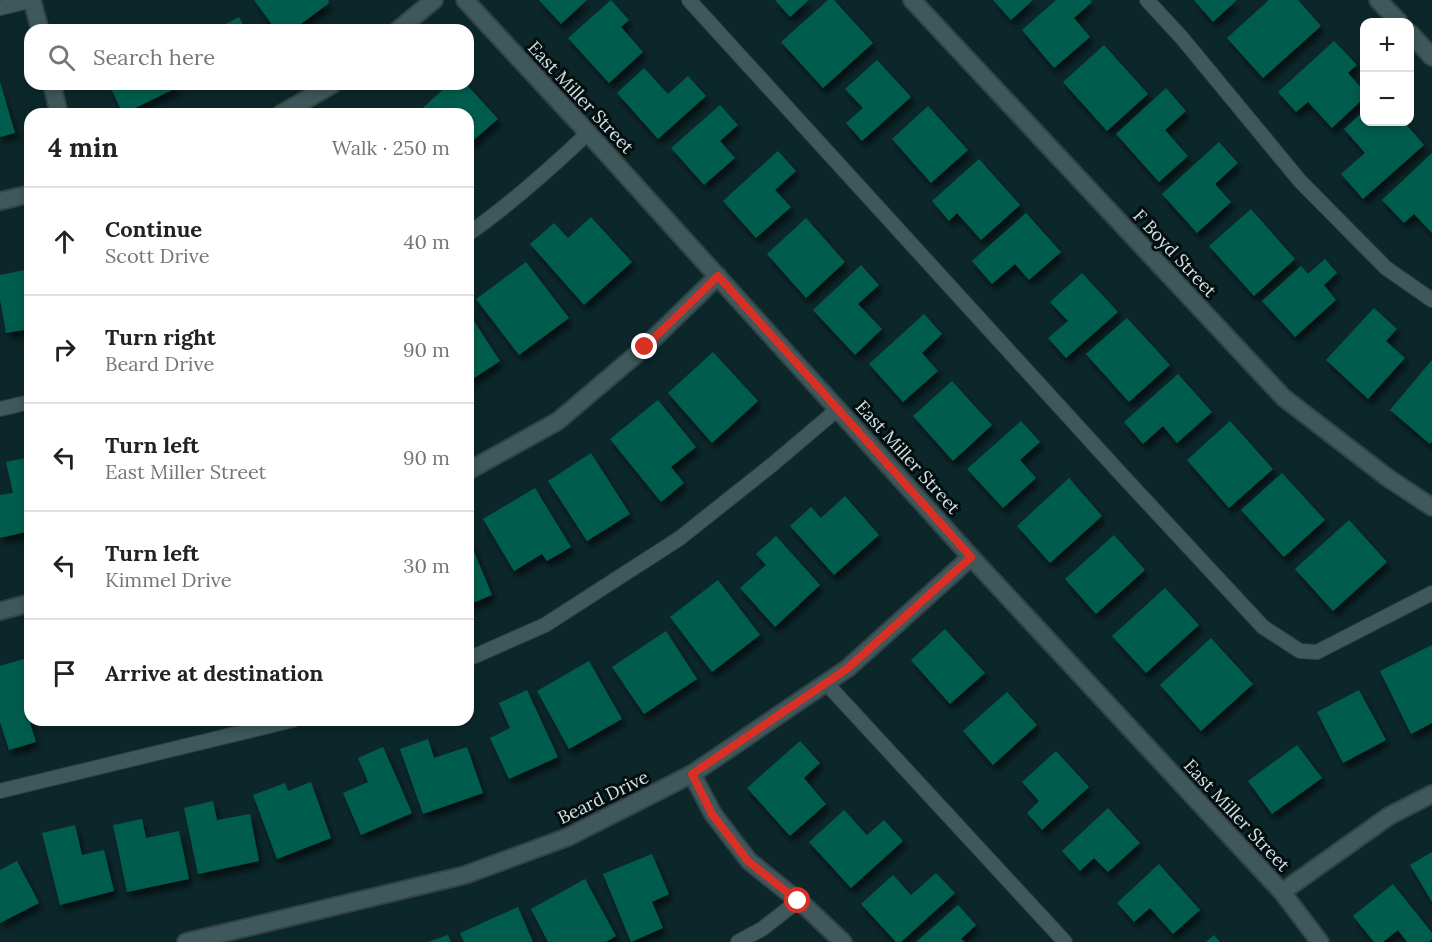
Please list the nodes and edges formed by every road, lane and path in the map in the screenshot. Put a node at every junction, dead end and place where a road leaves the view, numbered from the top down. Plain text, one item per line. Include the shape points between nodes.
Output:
1 (33, 0) edge
2 (434, 0) edge
3 (465, 0) edge
4 (689, 0) edge
5 (912, 0) edge
6 (1147, 0) edge
7 (1378, 0) edge
8 (0, 8) edge
9 (1395, 18) edge
10 (39, 24) edge
11 (405, 24) edge
12 (1414, 37) edge
13 (1432, 57) edge
14 (54, 90) edge
15 (323, 90) edge
16 (58, 108) edge
17 (291, 108) edge
18 (588, 133) junction
19 (24, 195) edge
20 (0, 201) edge
21 (474, 230) edge
22 (718, 276) junction
23 (1432, 300) edge
24 (24, 403) edge
25 (0, 409) edge
26 (838, 409) junction
27 (474, 468) edge
28 (1432, 507) edge
29 (971, 557) junction
30 (1432, 593) edge
31 (24, 605) edge
32 (0, 611) edge
33 (474, 656) edge
34 (826, 683) junction
35 (268, 726) edge
36 (692, 774) junction
37 (0, 790) edge
38 (1432, 794) edge
39 (1282, 892) junction
40 (798, 901) junction
41 (258, 934) edge
42 (186, 942) edge
43 (738, 942) edge
44 (843, 942) edge
45 (1065, 942) edge
46 (1320, 942) edge

1 - 8 lane
1 - 10 street
2 - 11 street
3 - 18 street, East Miller Street
4 - 30 lane via 1263,627 1300,651 1317,652
5 - 28 street, F Boyd Street via 1284,398
6 - 23 lane via 1300,181 1386,268
7 - 9 street
12 - 13 street
14 - 16 street
15 - 17 street
18 - 21 lane
18 - 22 street, East Miller Street
19 - 20 street
22 - 26 street, East Miller Street
22 - 27 street via 645,347 558,421
24 - 25 lane
26 - 29 street, East Miller Street
26 - 33 lane via 680,538 545,625
29 - 34 street, Beard Drive via 848,668
29 - 39 street, East Miller Street
31 - 32 street
34 - 36 street, Beard Drive
34 - 45 lane
35 - 37 lane
36 - 40 street via 712,814 748,861
36 - 41 street, Beard Drive via 568,837 465,875
38 - 39 street via 1389,816
39 - 46 street, East Miller Street
40 - 43 lane
40 - 44 street
41 - 42 street, Beard Drive

